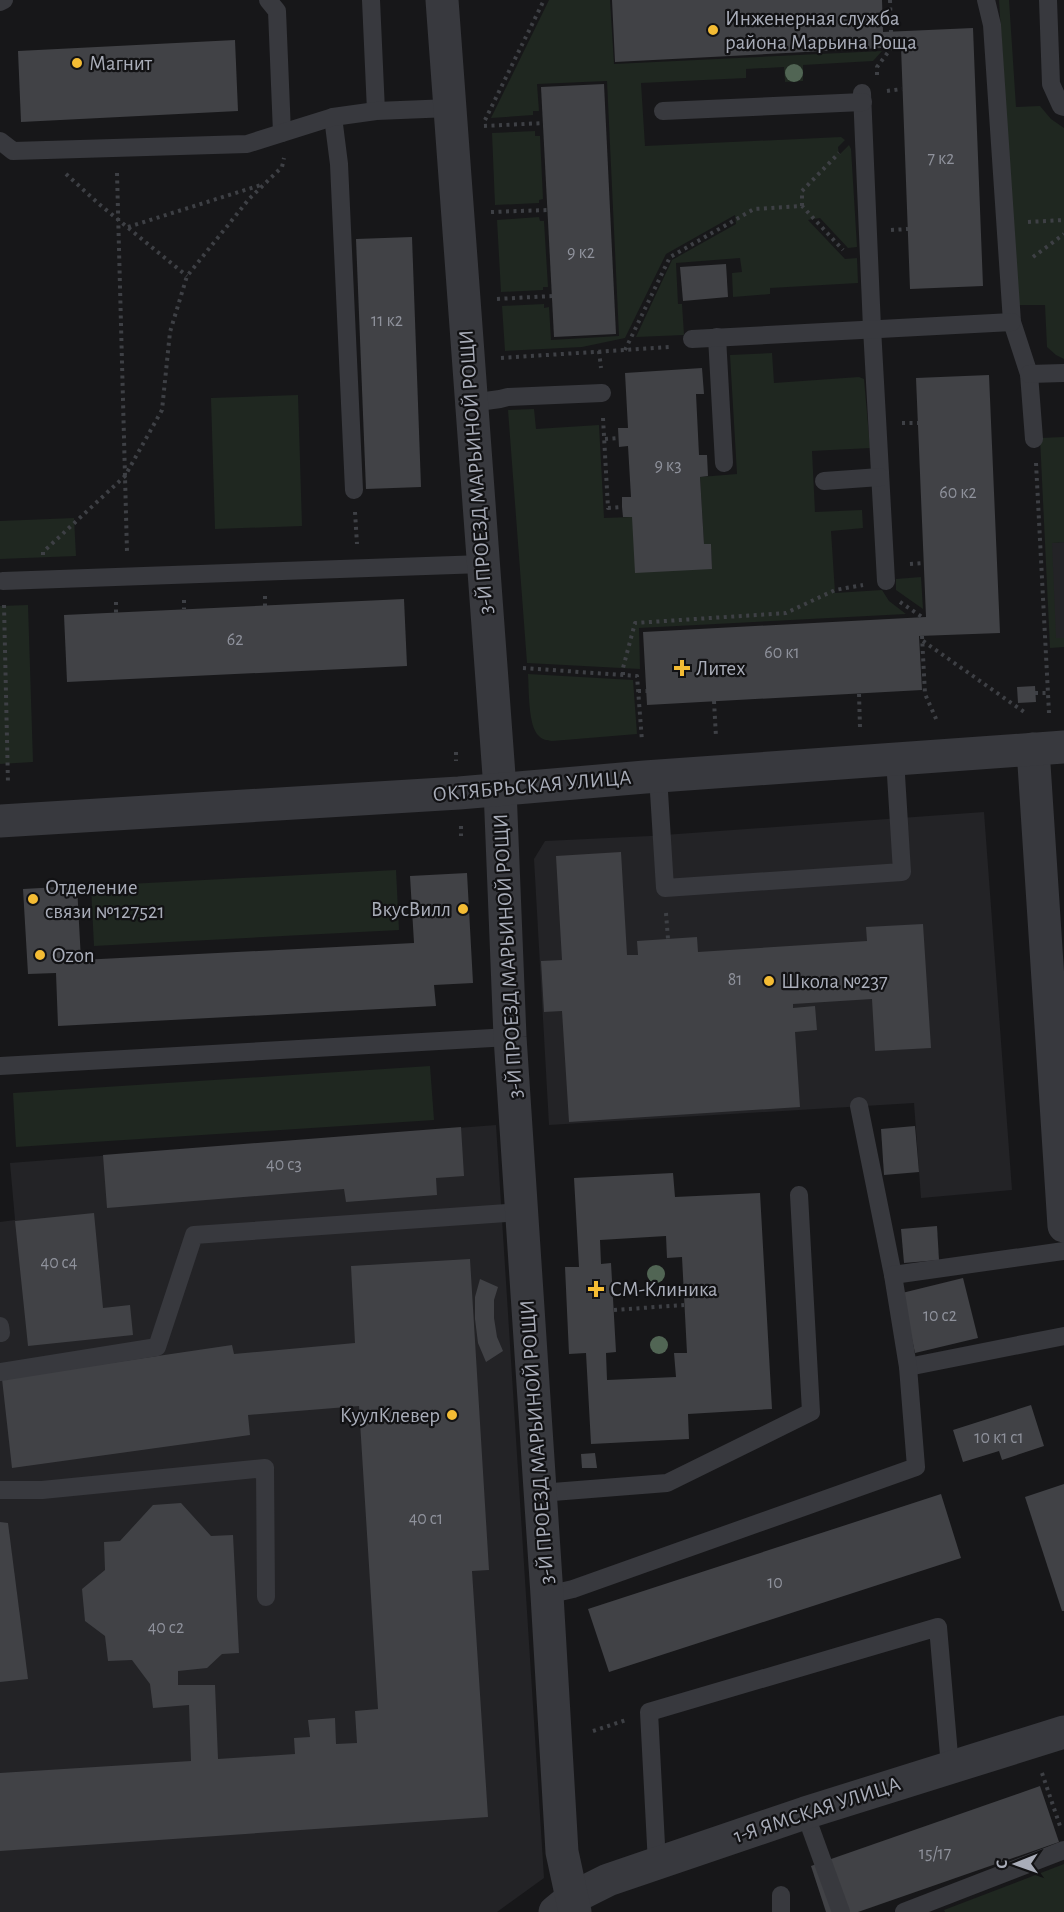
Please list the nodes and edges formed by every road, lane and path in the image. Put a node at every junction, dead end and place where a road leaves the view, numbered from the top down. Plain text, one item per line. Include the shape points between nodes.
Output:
1 (268, 0) edge
2 (371, 0) edge
3 (442, 0) edge
4 (544, 0) edge
5 (890, 0) edge
6 (986, 0) edge
7 (1048, 0) edge
8 (891, 32) dead end
9 (1064, 107) edge
10 (450, 108) junction
11 (376, 111) junction
12 (663, 111) dead end
13 (333, 117) junction
14 (544, 123) dead end
15 (864, 126) junction
16 (282, 133) junction
17 (0, 141) edge
18 (116, 148) junction
19 (40, 150) junction
20 (264, 184) junction
21 (802, 206) junction
22 (548, 210) dead end
23 (487, 212) dead end
24 (118, 219) junction
25 (128, 227) junction
26 (1064, 234) edge
27 (869, 253) junction
28 (1029, 260) dead end
29 (187, 276) junction
30 (552, 296) dead end
31 (493, 299) dead end
32 (1012, 322) junction
33 (872, 328) junction
34 (717, 337) junction
35 (692, 339) joint
36 (625, 350) junction
37 (599, 351) junction
38 (497, 358) dead end
39 (1064, 373) edge
40 (1029, 374) junction
41 (602, 393) junction
42 (471, 403) junction
43 (618, 438) dead end
44 (605, 439) junction
45 (1034, 439) joint
46 (724, 463) dead end
47 (125, 476) junction
48 (880, 477) junction
49 (824, 481) dead end
50 (354, 490) joint
51 (622, 507) dead end
52 (43, 552) dead end
53 (483, 564) junction
54 (358, 569) junction
55 (128, 577) junction
56 (3, 581) joint
57 (886, 581) dead end
58 (834, 590) dead end
59 (4, 638) junction
60 (0, 644) edge
61 (516, 667) dead end
62 (623, 675) junction
63 (638, 691) junction
64 (647, 691) dead end
65 (1035, 693) dead end
66 (1048, 693) junction
67 (858, 694) dead end
68 (714, 701) dead end
69 (1049, 713) dead end
70 (1028, 714) dead end
71 (937, 721) dead end
72 (860, 727) dead end
73 (716, 737) dead end
74 (642, 741) dead end
75 (1049, 748) edge
76 (895, 759) junction
77 (658, 776) junction
78 (8, 784) dead end
79 (500, 789) junction
80 (0, 821) edge
81 (461, 826) dead end
82 (461, 836) dead end
83 (510, 1037) junction
84 (1059, 1060) edge
85 (0, 1066) edge
86 (859, 1106) dead end
87 (799, 1195) dead end
88 (522, 1212) junction
89 (1064, 1226) edge
90 (1064, 1251) edge
91 (893, 1275) junction
92 (684, 1305) dead end
93 (614, 1310) dead end
94 (0, 1326) edge
95 (1, 1333) edge
96 (1064, 1336) edge
97 (908, 1367) junction
98 (0, 1372) edge
99 (0, 1490) edge
100 (540, 1493) junction
101 (547, 1595) junction
102 (266, 1597) dead end
103 (649, 1712) junction
104 (593, 1731) dead end
105 (1064, 1732) edge
106 (950, 1767) junction
107 (1040, 1767) dead end
108 (805, 1814) junction
109 (1064, 1836) edge
110 (1064, 1850) edge
111 (657, 1864) junction
112 (568, 1907) edge
113 (841, 1912) edge
114 (904, 1912) edge

1 - 16 lane via 277,11
2 - 11 lane
3 - 10 street, 3-Й ПРОЕЗД МАРЬИНОЙ РОЩИ
4 - 14 path via 481,126
5 - 8 path
6 - 32 lane via 992,25
7 - 9 lane via 1051,84
10 - 11 lane
10 - 42 street, 3-Й ПРОЕЗД МАРЬИНОЙ РОЩИ
11 - 13 lane
12 - 15 lane via 863,97
13 - 16 lane
13 - 50 lane via 339,164
15 - 21 path via 802,191
15 - 27 lane
16 - 18 lane via 247,144
16 - 20 path via 286,153 282,167
17 - 19 lane via 13,151
18 - 19 lane
18 - 24 path
19 - 24 path
20 - 25 path
20 - 29 path
21 - 27 path via 846,254
21 - 36 path via 754,209 670,257
22 - 23 path
24 - 25 path
24 - 47 path
25 - 29 path
26 - 28 path
27 - 33 lane
29 - 47 path via 170,332 162,410
30 - 31 path
32 - 33 lane
32 - 40 lane
33 - 34 lane
33 - 48 lane
34 - 35 lane
34 - 46 lane
35 - 36 path via 684,346
36 - 37 path
37 - 38 path
37 - 41 path
39 - 40 lane
40 - 45 lane
41 - 42 lane via 508,397
41 - 44 path
42 - 53 street, 3-Й ПРОЕЗД МАРЬИНОЙ РОЩИ
43 - 44 path
44 - 51 path via 608,508
45 - 66 path
47 - 52 path
47 - 55 path
48 - 49 lane
48 - 57 lane
50 - 54 path
53 - 54 lane
53 - 79 street, 3-Й ПРОЕЗД МАРЬИНОЙ РОЩИ
54 - 55 lane
55 - 56 lane
56 - 59 path
58 - 62 path via 786,613 635,623
59 - 60 path
59 - 78 path
61 - 62 path
62 - 63 path via 637,676
63 - 64 path
63 - 74 path
65 - 66 path
66 - 69 path
67 - 72 path
68 - 73 path
70 - 71 path via 922,638 925,694
75 - 76 street, ОКТЯБРЬСКАЯ УЛИЦА
75 - 84 street
76 - 77 street, ОКТЯБРЬСКАЯ УЛИЦА
76 - 77 lane via 902,872 665,888
77 - 79 street, ОКТЯБРЬСКАЯ УЛИЦА
79 - 80 street, ОКТЯБРЬСКАЯ УЛИЦА
79 - 83 street, 3-Й ПРОЕЗД МАРЬИНОЙ РОЩИ
81 - 82 path
83 - 85 lane
83 - 88 street, 3-Й ПРОЕЗД МАРЬИНОЙ РОЩИ
84 - 89 street
86 - 91 lane
87 - 100 lane via 811,1412 667,1483
88 - 98 lane via 194,1235 157,1347
88 - 100 street, 3-Й ПРОЕЗД МАРЬИНОЙ РОЩИ
90 - 91 lane
91 - 97 lane
92 - 93 path
94 - 95 lane
96 - 97 lane
97 - 101 lane via 916,1467
99 - 102 lane via 42,1490 265,1468
100 - 101 street, 3-Й ПРОЕЗД МАРЬИНОЙ РОЩИ
101 - 112 street, 3-Й ПРОЕЗД МАРЬИНОЙ РОЩИ
103 - 104 path
103 - 106 lane via 938,1627
103 - 111 lane
105 - 106 street, 1-Я ЯМСКАЯ УЛИЦА
106 - 108 street, 1-Я ЯМСКАЯ УЛИЦА
107 - 109 path
108 - 111 street, 1-Я ЯМСКАЯ УЛИЦА
108 - 113 lane
110 - 114 lane
111 - 112 street, 1-Я ЯМСКАЯ УЛИЦА via 608,1880

